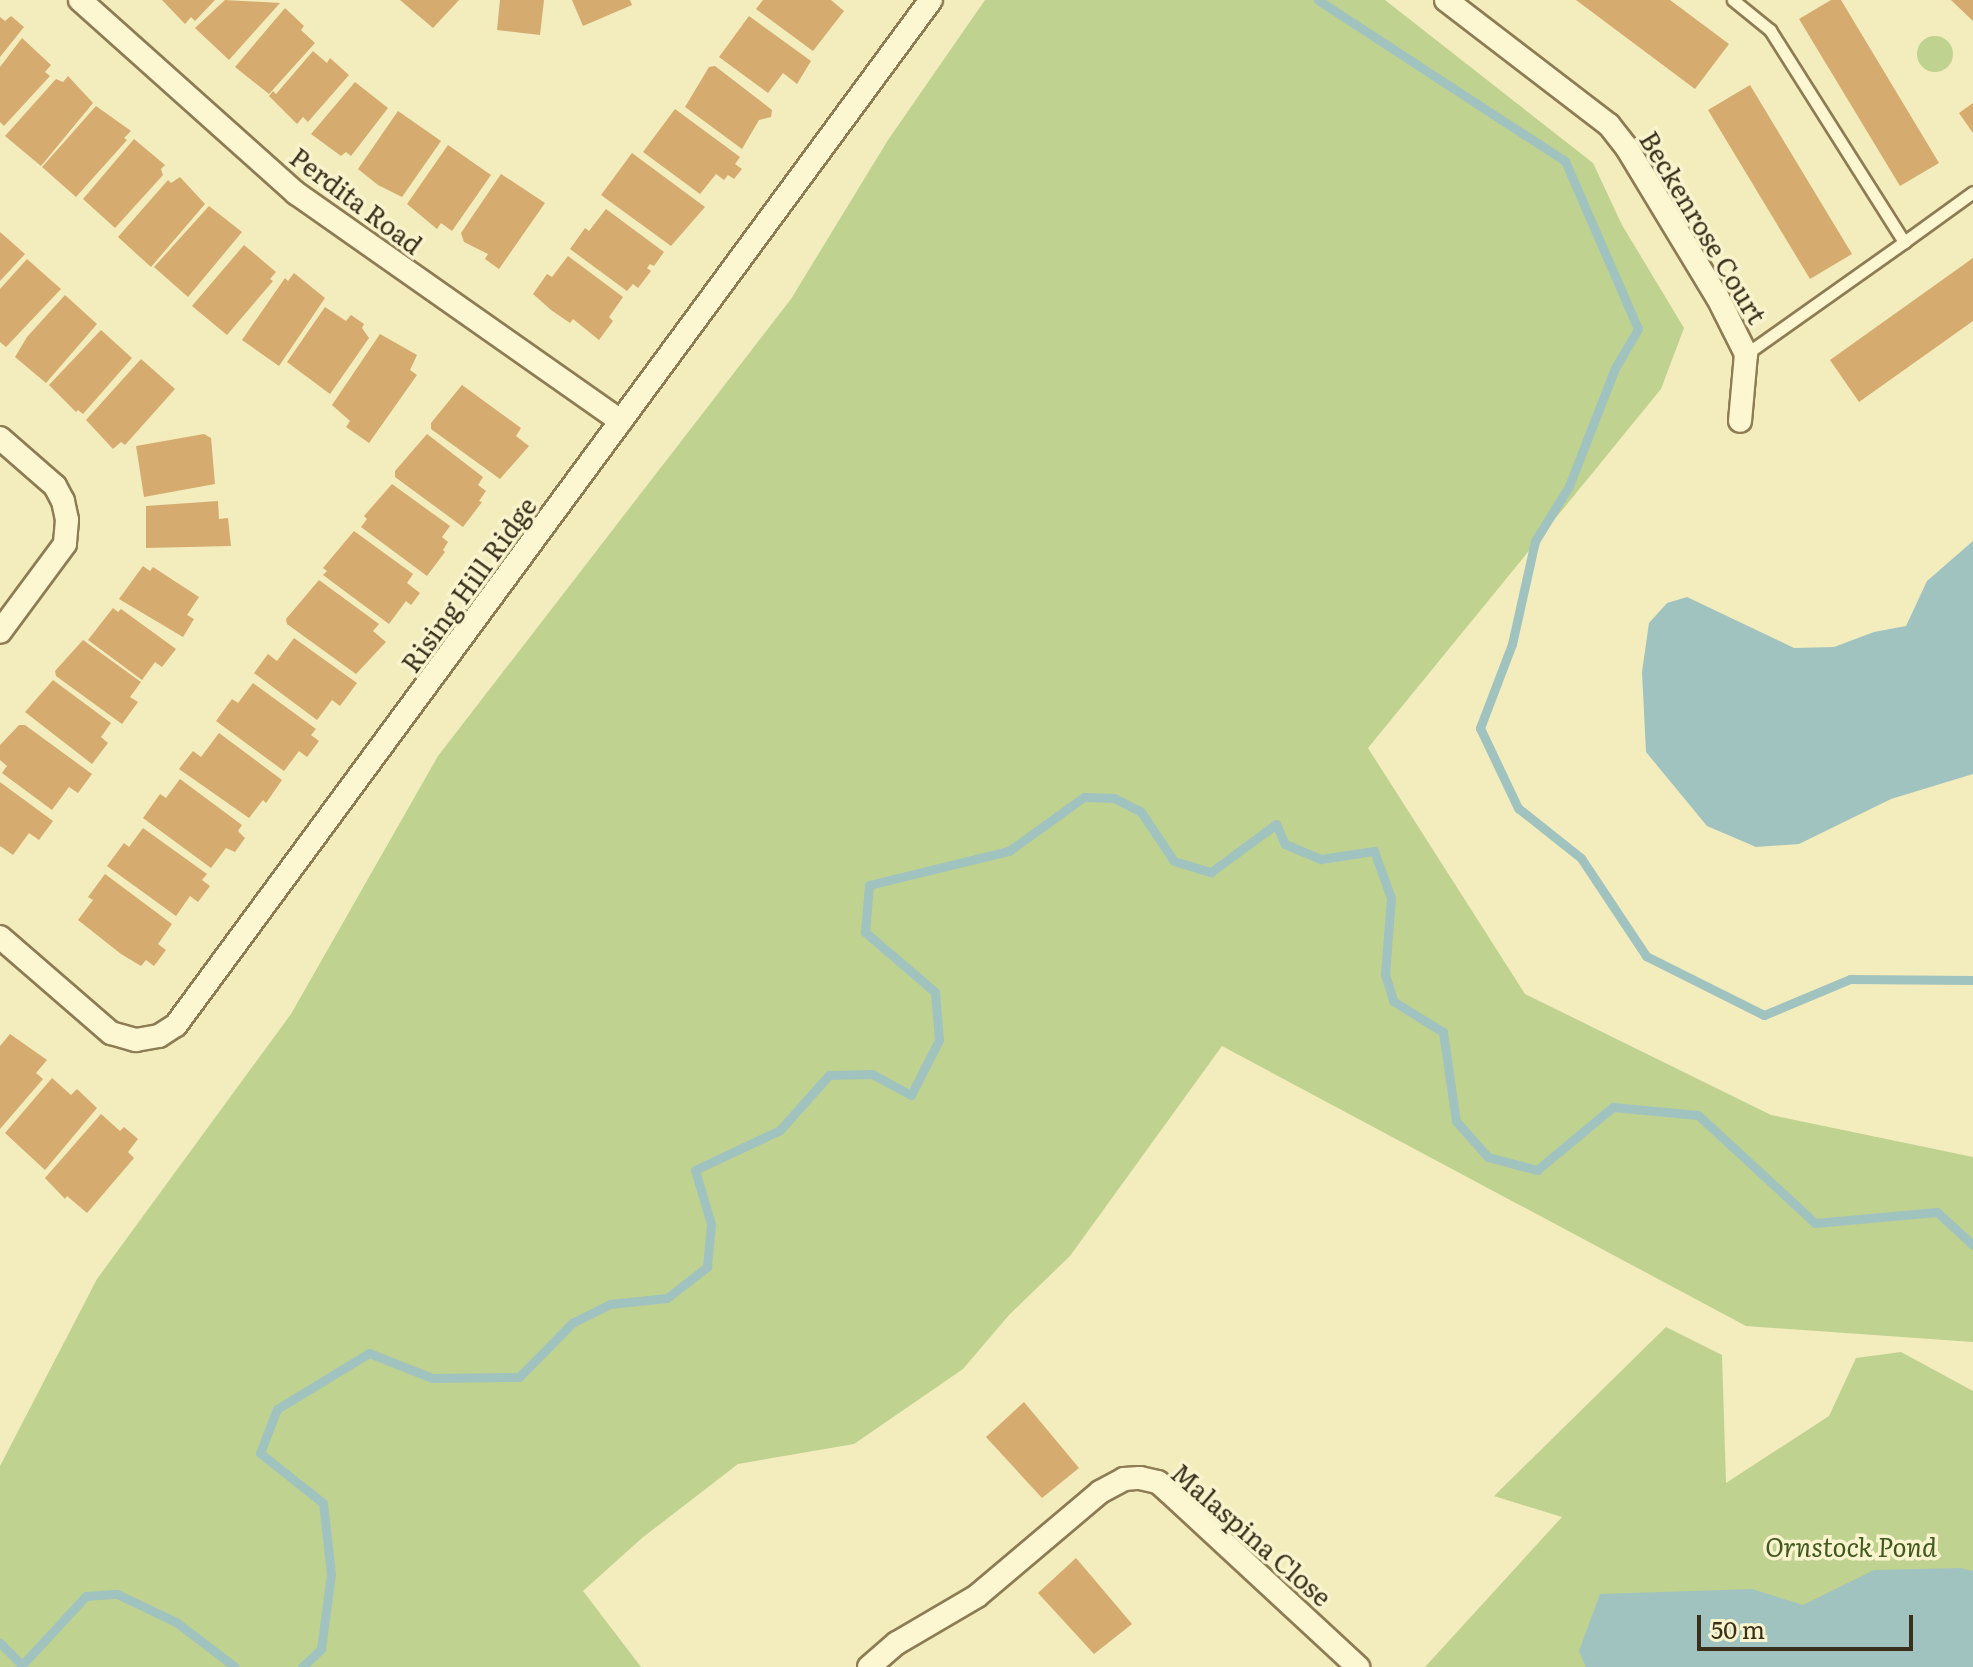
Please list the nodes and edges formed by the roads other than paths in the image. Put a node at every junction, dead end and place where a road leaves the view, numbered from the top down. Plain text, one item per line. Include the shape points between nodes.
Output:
1 (80, 0) edge
2 (1446, 0) edge
3 (1733, 0) edge
4 (920, 4) edge
5 (1973, 192) edge
6 (1904, 242) junction
7 (1746, 354) junction
8 (621, 421) junction
9 (1740, 421) dead end
10 (0, 438) edge
11 (0, 632) edge
12 (0, 937) edge
13 (869, 1667) edge
14 (1358, 1667) edge

1 - 8 street, Perdita Road via 296,193
2 - 7 street, Beckenrose Court via 1609,125 1718,298
3 - 6 lane via 1770,30
4 - 8 street, Rising Hill Ridge
5 - 6 lane
6 - 7 lane
7 - 9 street, Beckenrose Court
8 - 12 street, Rising Hill Ridge via 176,1025 159,1036 136,1040 111,1033
10 - 11 street via 55,486 67,520 65,544
13 - 14 street, Malaspina Close via 897,1643 977,1596 1100,1492 1124,1479 1140,1478 1158,1482

